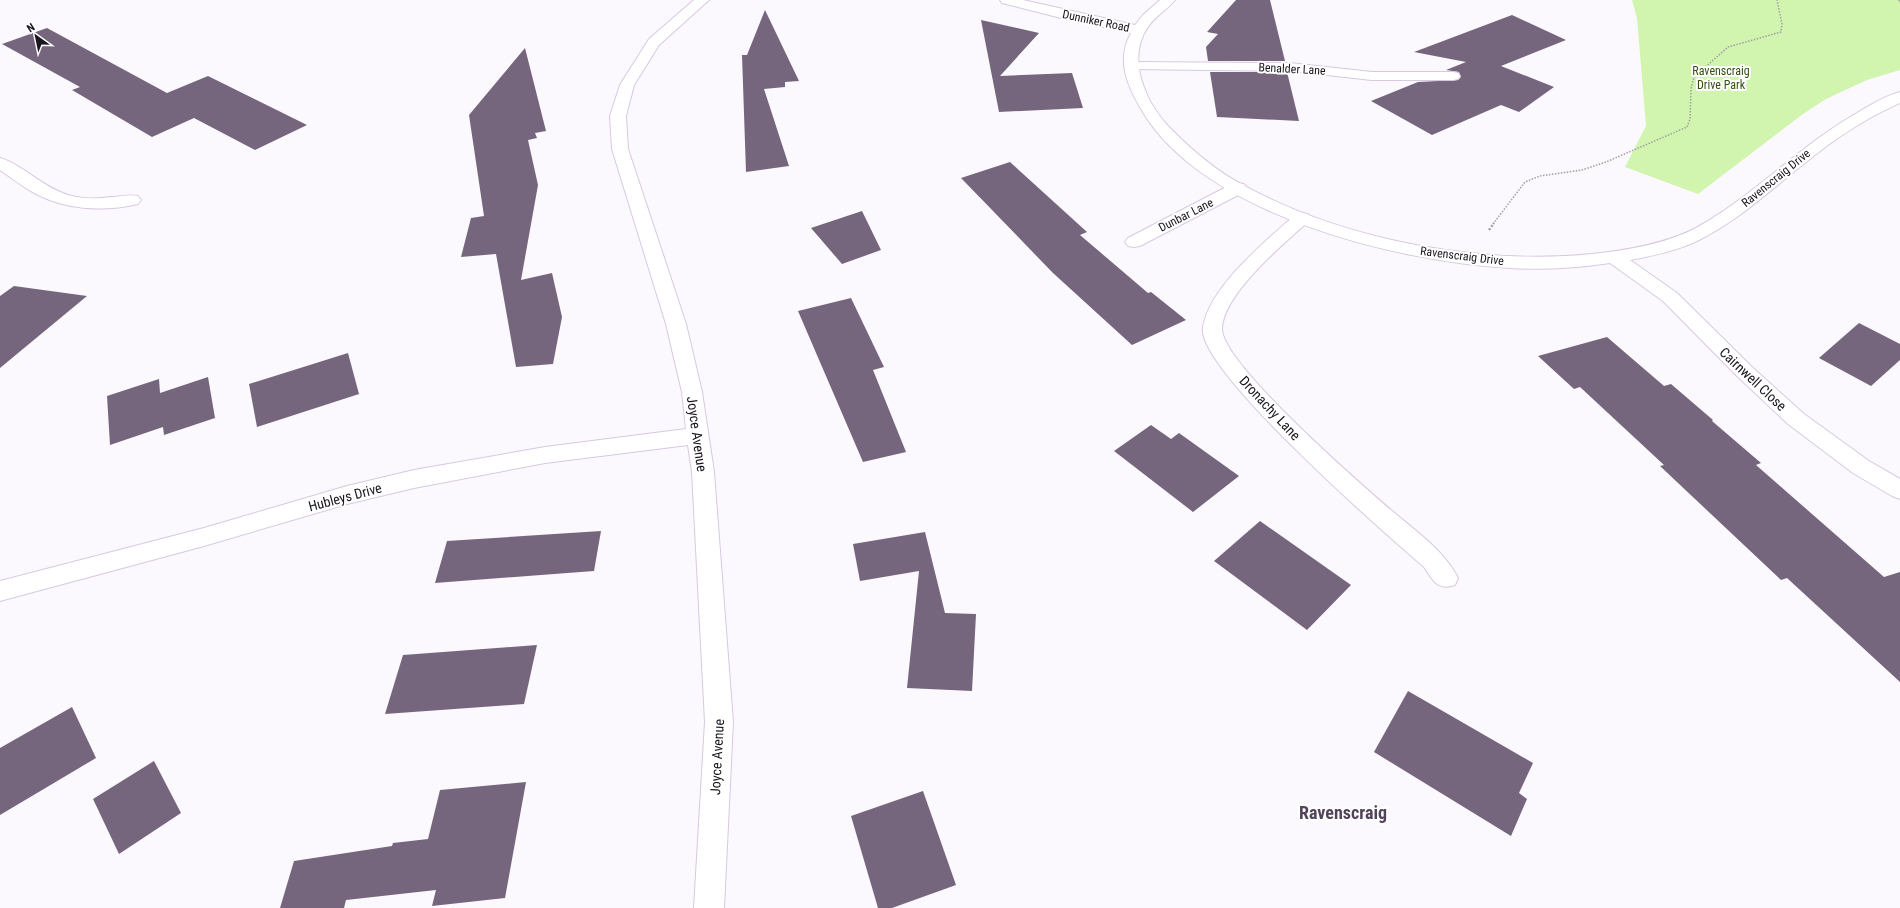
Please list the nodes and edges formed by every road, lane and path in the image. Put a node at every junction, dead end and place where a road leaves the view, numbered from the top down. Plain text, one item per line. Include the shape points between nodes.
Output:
1 (702, 0) edge
2 (1007, 0) edge
3 (1168, 0) edge
4 (1777, 0) edge
5 (1899, 0) edge
6 (1900, 4) edge
7 (1138, 30) junction
8 (1131, 66) junction
9 (1452, 76) dead end
10 (1900, 97) edge
11 (0, 163) edge
12 (1238, 188) junction
13 (132, 200) dead end
14 (1302, 218) junction
15 (1134, 242) dead end
16 (1613, 257) junction
17 (1492, 261) junction
18 (697, 436) junction
19 (1900, 490) edge
20 (1446, 578) dead end
21 (0, 591) edge
22 (709, 908) edge

1 - 18 street, Joyce Avenue via 654,42 627,85 618,116 620,149 676,324 692,392
2 - 7 street, Dunniker Road
3 - 7 street, Ravenscraig Drive via 1152,13
4 - 17 path via 1781,32 1728,47 1694,76 1687,127 1606,162 1582,170 1540,176 1525,182 1489,228
5 - 6 path
7 - 8 street, Ravenscraig Drive via 1131,48
8 - 9 street, Benalder Lane via 1290,67 1372,76
8 - 12 street, Ravenscraig Drive via 1139,92 1161,127 1197,162
10 - 16 street, Ravenscraig Drive via 1874,108 1851,122 1787,169 1743,206 1717,223 1689,238 1654,249
11 - 13 street via 41,190 73,203 106,204
12 - 14 street, Ravenscraig Drive
12 - 15 street, Dunbar Lane
14 - 17 street, Ravenscraig Drive via 1380,242 1428,253
14 - 20 street, Dronachy Lane via 1263,254 1225,297 1214,320 1214,340 1259,399 1311,452 1432,560
16 - 17 street, Ravenscraig Drive via 1572,261
16 - 19 street, Cairnwell Close via 1670,297 1796,419 1861,467
18 - 21 street, Hubleys Drive via 545,455 414,479 347,495 204,537
18 - 22 street, Joyce Avenue via 703,472 719,722

